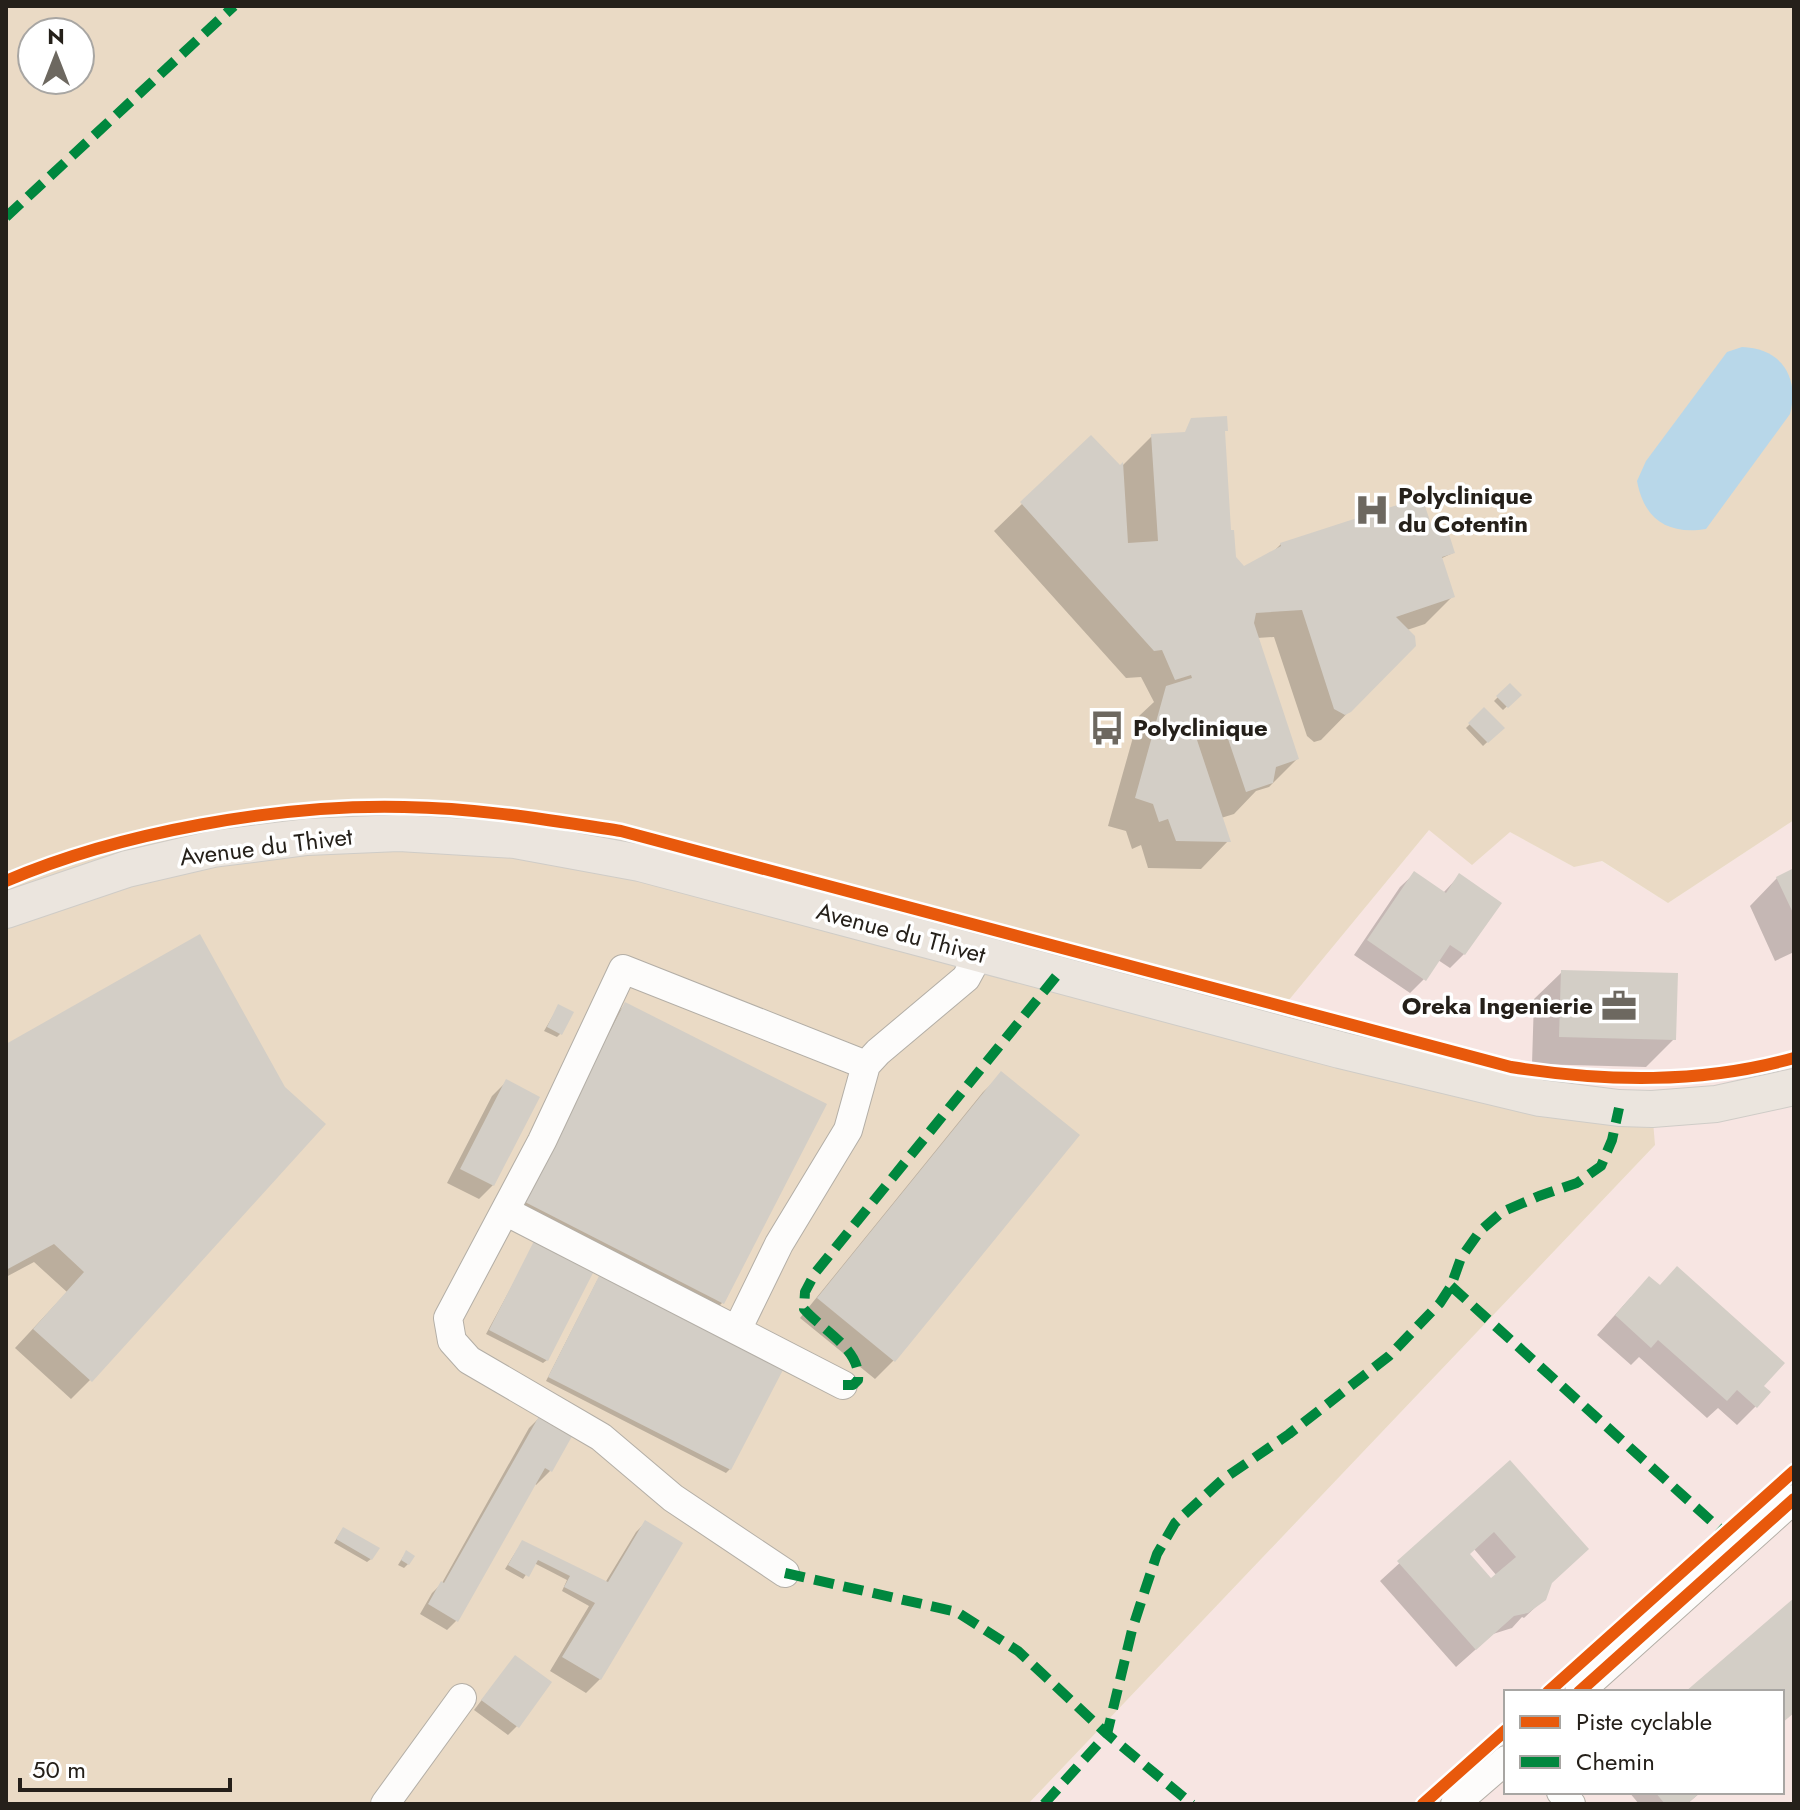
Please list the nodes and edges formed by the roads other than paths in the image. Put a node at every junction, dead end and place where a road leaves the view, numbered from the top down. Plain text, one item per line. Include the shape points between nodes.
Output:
1 (6, 910) edge
2 (979, 954) junction
3 (866, 1065) junction
4 (1794, 1087) edge
5 (505, 1211) junction
6 (737, 1330) junction
7 (843, 1385) dead end
8 (1794, 1499) edge
9 (785, 1573) dead end
10 (1581, 1690) edge
11 (462, 1698) dead end
12 (1504, 1762) edge
13 (385, 1804) edge
14 (1455, 1804) edge

1 - 2 main road, Avenue du Thivet via 127,869 213,849 399,833 515,840 640,863
2 - 3 street via 966,978
2 - 4 main road, Avenue du Thivet via 1540,1098 1652,1109 1716,1104
3 - 5 street via 623,969
3 - 6 street via 848,1130 779,1244
5 - 6 street
5 - 9 street via 448,1318 452,1341 469,1360 601,1437 673,1498
6 - 7 street
8 - 10 street
11 - 13 street
12 - 14 street

